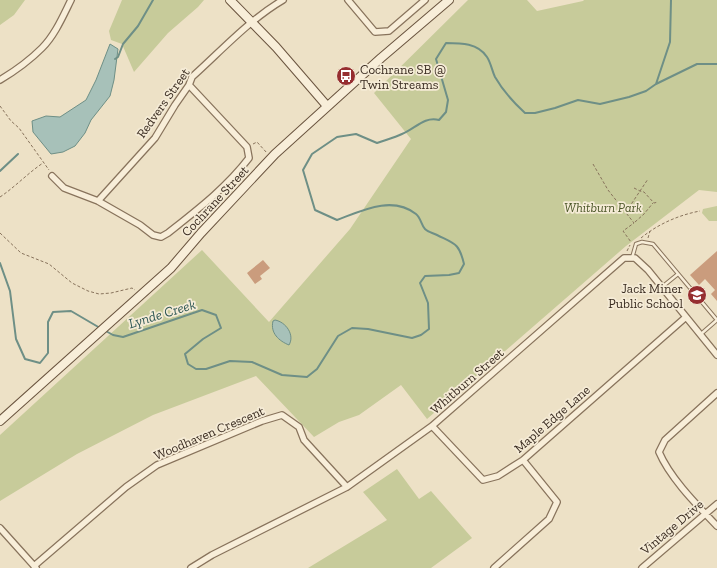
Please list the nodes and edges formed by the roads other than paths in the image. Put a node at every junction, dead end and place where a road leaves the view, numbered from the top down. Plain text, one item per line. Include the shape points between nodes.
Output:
1 (72, 0) edge
2 (230, 0) edge
3 (283, 0) edge
4 (348, 0) edge
5 (425, 0) edge
6 (450, 0) edge
7 (251, 22) junction
8 (0, 80) edge
9 (189, 85) junction
10 (327, 106) junction
11 (52, 176) road end
12 (98, 201) junction
13 (631, 258) junction
14 (678, 274) junction
15 (662, 287) junction
16 (686, 317) junction
17 (701, 335) junction
18 (717, 355) edge
19 (717, 393) edge
20 (0, 421) edge
21 (432, 426) junction
22 (523, 460) junction
23 (347, 487) junction
24 (717, 504) edge
25 (705, 513) junction
26 (717, 526) edge
27 (0, 528) edge
28 (35, 567) edge
29 (191, 568) edge
30 (494, 568) edge
31 (642, 568) edge

1 - 8 street via 60,24 43,47
2 - 7 street
3 - 7 street, Redvers Street
4 - 5 street via 376,32 389,31
6 - 10 street, Cochrane Street
7 - 9 street, Redvers Street via 192,77
7 - 10 street
9 - 12 street, Redvers Street via 155,138
9 - 12 street via 247,147 249,158 235,176 161,237 153,235
10 - 20 street, Cochrane Street via 271,158 171,268
11 - 12 street via 64,188
13 - 14 lane via 636,244 653,244
13 - 15 street via 635,258 648,270
13 - 21 street, Whitburn Street via 624,258
14 - 15 lane
14 - 17 lane via 716,320
15 - 16 street
16 - 17 street
16 - 22 street, Maple Edge Lane
17 - 18 street
19 - 25 street via 665,440 659,452 664,465
21 - 22 street, Maple Edge Lane via 483,480 498,476
21 - 23 street, Whitburn Street
22 - 30 street via 557,502 549,519
23 - 28 street, Woodhaven Crescent via 304,440 299,427 282,414 157,465 126,487
23 - 29 street, Whitburn Street
24 - 25 street, Vintage Drive
25 - 26 street
25 - 31 street, Vintage Drive
27 - 28 street

